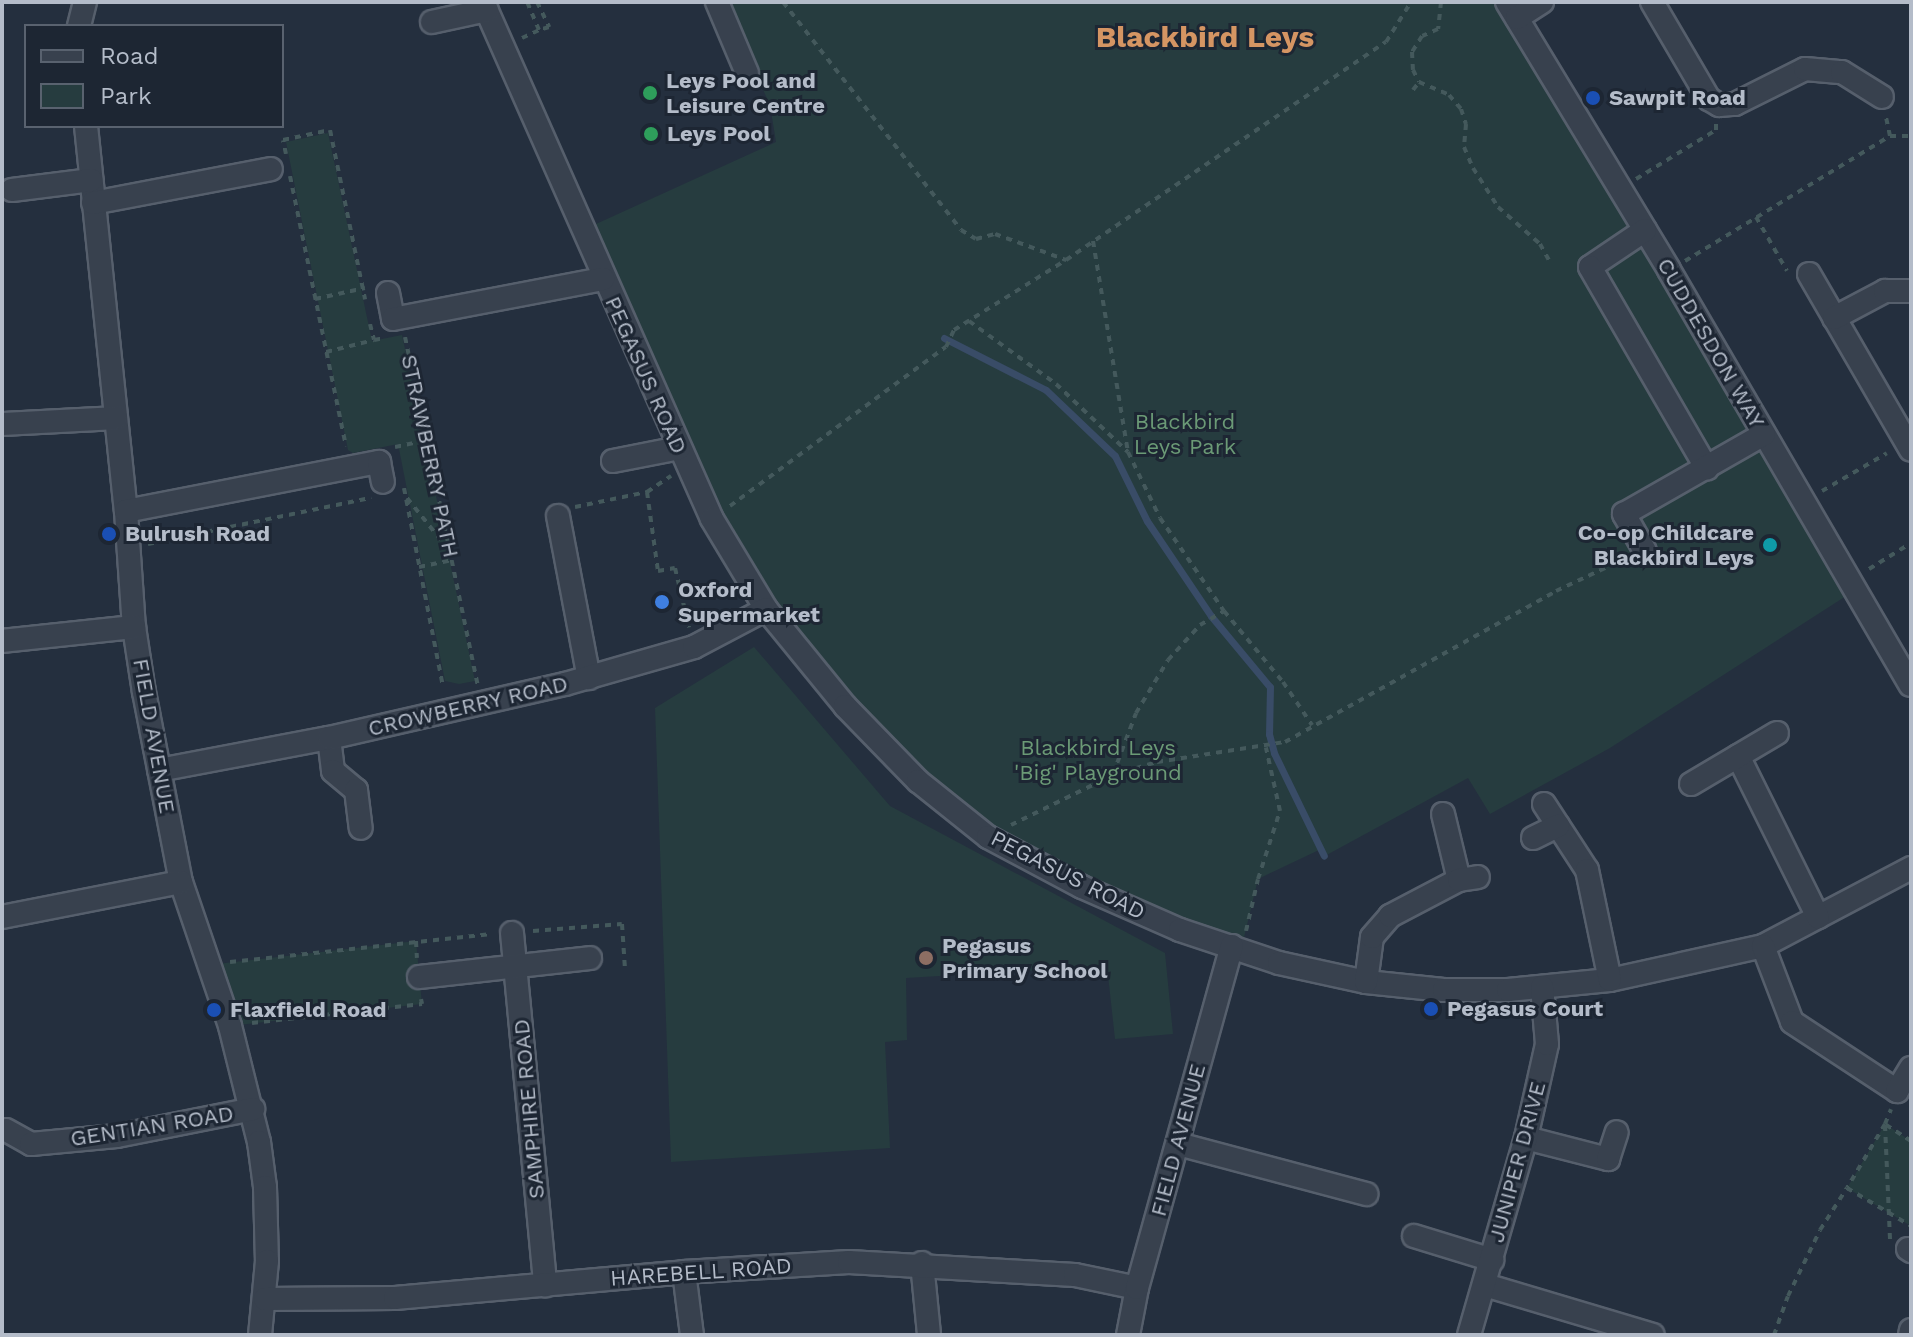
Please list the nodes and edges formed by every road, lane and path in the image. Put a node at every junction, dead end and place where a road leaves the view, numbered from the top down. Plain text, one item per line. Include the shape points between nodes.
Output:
1 (85, 2) edge
2 (527, 2) edge
3 (537, 2) edge
4 (717, 2) edge
5 (783, 2) edge
6 (1411, 2) edge
7 (1441, 2) edge
8 (1542, 2) edge
9 (1652, 2) edge
10 (485, 6) edge
11 (1512, 10) edge
12 (432, 22) dead end
13 (80, 24) edge
14 (539, 30) junction
15 (502, 47) junction
16 (747, 73) dead end
17 (1419, 82) junction
18 (1413, 90) dead end
19 (1882, 97) joint
20 (1719, 105) junction
21 (86, 128) edge
22 (1890, 136) junction
23 (1911, 136) edge
24 (280, 170) junction
25 (1620, 188) junction
26 (12, 190) dead end
27 (92, 191) junction
28 (1756, 217) junction
29 (1645, 230) junction
30 (1093, 241) junction
31 (1066, 260) junction
32 (1549, 260) dead end
33 (1669, 270) junction
34 (1809, 274) joint
35 (603, 279) junction
36 (1911, 291) edge
37 (388, 293) dead end
38 (1834, 318) junction
39 (969, 321) junction
40 (405, 333) dead end
41 (389, 337) dead end
42 (374, 340) junction
43 (326, 352) junction
44 (116, 418) junction
45 (2, 424) edge
46 (1764, 434) junction
47 (1909, 446) edge
48 (395, 447) dead end
49 (1128, 452) junction
50 (348, 456) dead end
51 (683, 457) junction
52 (613, 461) dead end
53 (398, 462) dead end
54 (1707, 469) junction
55 (386, 486) junction
56 (647, 492) junction
57 (405, 496) junction
58 (1804, 502) junction
59 (126, 511) junction
60 (558, 516) joint
61 (712, 519) junction
62 (1911, 543) edge
63 (142, 545) dead end
64 (1645, 551) joint
65 (450, 552) junction
66 (452, 560) junction
67 (419, 567) junction
68 (1851, 580) junction
69 (766, 609) junction
70 (1222, 612) junction
71 (134, 627) junction
72 (2, 641) edge
73 (694, 647) junction
74 (589, 678) junction
75 (1909, 679) edge
76 (443, 686) dead end
77 (482, 704) junction
78 (1312, 725) junction
79 (1777, 733) dead end
80 (329, 738) junction
81 (1266, 748) junction
82 (1738, 756) junction
83 (159, 770) junction
84 (1113, 775) junction
85 (1691, 784) dead end
86 (1544, 804) dead end
87 (1443, 814) dead end
88 (1558, 826) junction
89 (361, 828) dead end
90 (988, 837) junction
91 (1533, 838) dead end
92 (1911, 868) edge
93 (181, 882) junction
94 (2, 917) edge
95 (1818, 917) junction
96 (512, 933) junction
97 (416, 941) junction
98 (1763, 946) junction
99 (1236, 948) junction
100 (590, 958) dead end
101 (208, 965) junction
102 (515, 966) junction
103 (625, 969) dead end
104 (419, 977) junction
105 (1610, 980) junction
106 (1366, 982) junction
107 (1542, 987) junction
108 (230, 1026) junction
109 (1911, 1068) edge
110 (1897, 1091) junction
111 (253, 1109) junction
112 (1885, 1124) junction
113 (6, 1130) dead end
114 (1617, 1132) dead end
115 (1526, 1138) junction
116 (1911, 1141) edge
117 (1178, 1144) junction
118 (1847, 1188) junction
119 (1366, 1194) dead end
120 (1890, 1214) junction
121 (1911, 1226) edge
122 (1414, 1236) dead end
123 (1909, 1250) edge
124 (1492, 1260) junction
125 (922, 1263) junction
126 (684, 1272) junction
127 (545, 1285) junction
128 (1485, 1285) junction
129 (1137, 1288) junction
130 (265, 1299) junction
131 (260, 1335) edge
132 (692, 1335) edge
133 (929, 1335) edge
134 (1128, 1335) edge
135 (1469, 1335) edge
136 (1653, 1335) edge
137 (1774, 1335) edge

1 - 13 street
2 - 14 path
3 - 14 path via 549,27
4 - 16 street
5 - 31 path via 961,230 976,239 995,234
6 - 30 path via 1386,42
7 - 17 path via 1438,29 1422,36 1412,52
8 - 11 street
9 - 20 street via 1709,99
10 - 12 street
10 - 15 street, PEGASUS ROAD
11 - 25 street, CUDDESDON WAY
14 - 15 path
15 - 35 street, PEGASUS ROAD
17 - 18 path
17 - 32 path via 1449,95 1461,109 1464,147 1473,168 1498,207 1540,244
19 - 20 street via 1842,72 1805,69 1735,104
19 - 22 path
20 - 25 path via 1716,130
21 - 27 street, FIELD AVENUE
22 - 23 path
22 - 28 path
24 - 27 street
24 - 42 path, STRAWBERRY PATH via 286,157 283,140 330,130
24 - 43 path
25 - 29 street, CUDDESDON WAY
26 - 27 street
27 - 44 street, FIELD AVENUE
28 - 33 path
28 - 34 path via 1794,282
29 - 33 street, CUDDESDON WAY
29 - 54 street via 1590,267
30 - 31 path
30 - 49 path
31 - 39 path
33 - 46 street, CUDDESDON WAY
34 - 38 street
35 - 37 street via 393,319
35 - 51 street, PEGASUS ROAD
36 - 38 street via 1885,291
38 - 47 street
39 - 49 path via 1056,384
39 - 61 path via 954,330 946,347
40 - 65 path, STRAWBERRY PATH
41 - 42 path, STRAWBERRY PATH
42 - 43 path
43 - 50 path
44 - 45 street
44 - 59 street, FIELD AVENUE
46 - 54 street
46 - 58 street, CUDDESDON WAY
47 - 58 path
48 - 53 path
49 - 70 path via 1160,518
51 - 52 street
51 - 56 path
51 - 61 street, PEGASUS ROAD
54 - 64 street via 1624,514
55 - 57 path
55 - 59 street via 379,462
55 - 63 path
56 - 60 path via 557,511
56 - 73 path via 658,571 675,568
57 - 65 path
57 - 67 path
58 - 68 street, CUDDESDON WAY
59 - 71 street, FIELD AVENUE
60 - 74 street
61 - 69 street, PEGASUS ROAD
62 - 68 path
64 - 78 path via 1556,591
65 - 66 path, STRAWBERRY PATH
66 - 67 path
66 - 77 path, STRAWBERRY PATH
67 - 76 path
68 - 75 street, CUDDESDON WAY
69 - 73 street, CROWBERRY ROAD
69 - 90 street, PEGASUS ROAD via 845,706 918,781
70 - 78 path via 1283,682
70 - 84 path via 1200,625 1155,679
71 - 72 street
71 - 83 street, FIELD AVENUE
73 - 74 street, CROWBERRY ROAD
74 - 77 street, CROWBERRY ROAD
77 - 80 street, CROWBERRY ROAD
78 - 81 path
79 - 82 street
80 - 83 street, CROWBERRY ROAD
80 - 89 street via 333,771 356,790
81 - 84 path via 1157,762
81 - 99 path via 1280,811
82 - 85 street
82 - 95 street
83 - 93 street, FIELD AVENUE
84 - 90 path
86 - 88 street
87 - 106 street via 1468,879 1390,916 1372,937
88 - 91 street
88 - 105 street via 1587,870
90 - 99 street, PEGASUS ROAD via 1082,887
92 - 95 street, PEGASUS ROAD
93 - 94 street
93 - 101 street, FIELD AVENUE
95 - 98 street, PEGASUS ROAD
96 - 97 path
96 - 102 street, SAMPHIRE ROAD
96 - 103 path via 622,924
97 - 101 path
97 - 104 path
98 - 105 street, PEGASUS ROAD
98 - 110 street via 1792,1022
99 - 106 street, PEGASUS ROAD
99 - 117 street, FIELD AVENUE
100 - 102 street
101 - 108 street, FIELD AVENUE
102 - 104 street
102 - 127 street, SAMPHIRE ROAD
104 - 108 path via 422,1004
105 - 107 street, PEGASUS ROAD
106 - 107 street, PEGASUS ROAD via 1444,990
107 - 115 street, JUNIPER DRIVE via 1547,1044
108 - 111 street, FIELD AVENUE
109 - 110 street
110 - 112 path
111 - 113 street, GENTIAN ROAD via 117,1136 31,1144
111 - 130 street, FIELD AVENUE via 267,1212
112 - 116 path
112 - 118 path
112 - 120 path
114 - 115 street via 1608,1159
115 - 124 street, JUNIPER DRIVE
117 - 119 street
117 - 129 street, FIELD AVENUE
118 - 120 path
118 - 137 path via 1820,1230
120 - 121 path
120 - 123 path via 1890,1247
122 - 124 street
124 - 128 street, JUNIPER DRIVE
125 - 126 street, HAREBELL ROAD
125 - 129 street, HAREBELL ROAD via 1075,1275
125 - 133 street
126 - 127 street, HAREBELL ROAD
126 - 132 street
127 - 130 street, HAREBELL ROAD via 395,1298
128 - 135 street, JUNIPER DRIVE
128 - 136 street
129 - 134 street, FIELD AVENUE
130 - 131 street, FIELD AVENUE

